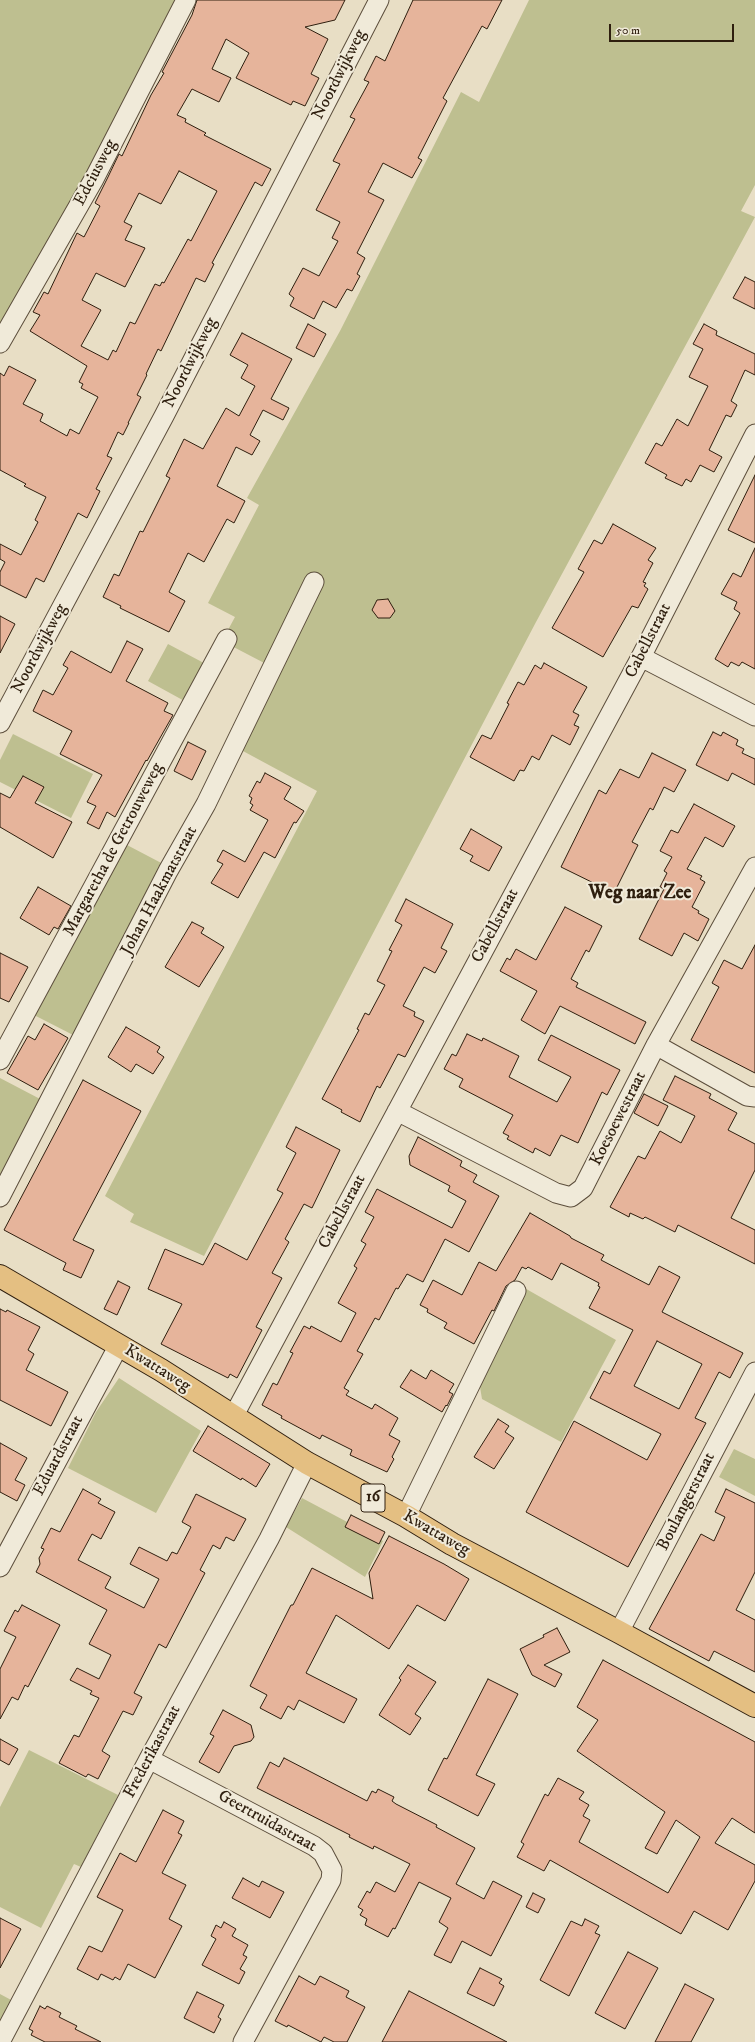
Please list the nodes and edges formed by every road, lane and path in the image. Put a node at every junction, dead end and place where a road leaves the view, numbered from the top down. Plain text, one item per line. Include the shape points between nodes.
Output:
1 (186, 0) edge
2 (378, 0) edge
3 (0, 343) edge
4 (755, 434) edge
5 (314, 582) dead end
6 (227, 639) dead end
7 (641, 657) junction
8 (755, 716) edge
9 (0, 724) edge
10 (755, 867) edge
11 (656, 1045) junction
12 (0, 1060) edge
13 (755, 1097) edge
14 (397, 1111) junction
15 (0, 1197) edge
16 (0, 1276) edge
17 (516, 1291) dead end
18 (119, 1345) junction
19 (755, 1372) edge
20 (234, 1417) junction
21 (307, 1463) junction
22 (406, 1516) junction
23 (0, 1567) edge
24 (619, 1632) junction
25 (754, 1702) edge
26 (149, 1759) junction
27 (0, 2042) edge
28 (243, 2042) edge

1 - 3 street, Edciusweg via 94,179
2 - 9 street, Noordwijkweg via 164,416
4 - 7 street, Cabellstraat
5 - 15 street, Johan Haakmatstraat via 206,804 168,871
6 - 12 street, Margaretha de Getrouweweg
7 - 8 street
7 - 14 street, Cabellstraat
10 - 11 street, Koesoewestraat
11 - 13 street via 747,1096
11 - 14 street, Koesoewestraat via 583,1188 571,1197 556,1193
14 - 20 street, Cabellstraat
16 - 18 main road, Kwattaweg / 16
17 - 22 street
18 - 20 main road, Kwattaweg / 16
18 - 23 street, Eduardstraat
19 - 24 street, Boulangerstraat
20 - 21 main road, Kwattaweg / 16
21 - 22 main road, Kwattaweg / 16
21 - 26 street, Frederikastraat via 269,1539
22 - 24 main road, Kwattaweg / 16 via 452,1544
24 - 25 main road, Kwattaweg / 16
26 - 27 street, Frederikastraat
26 - 28 street, Geertruidastraat via 314,1846 323,1853 332,1870 331,1880

